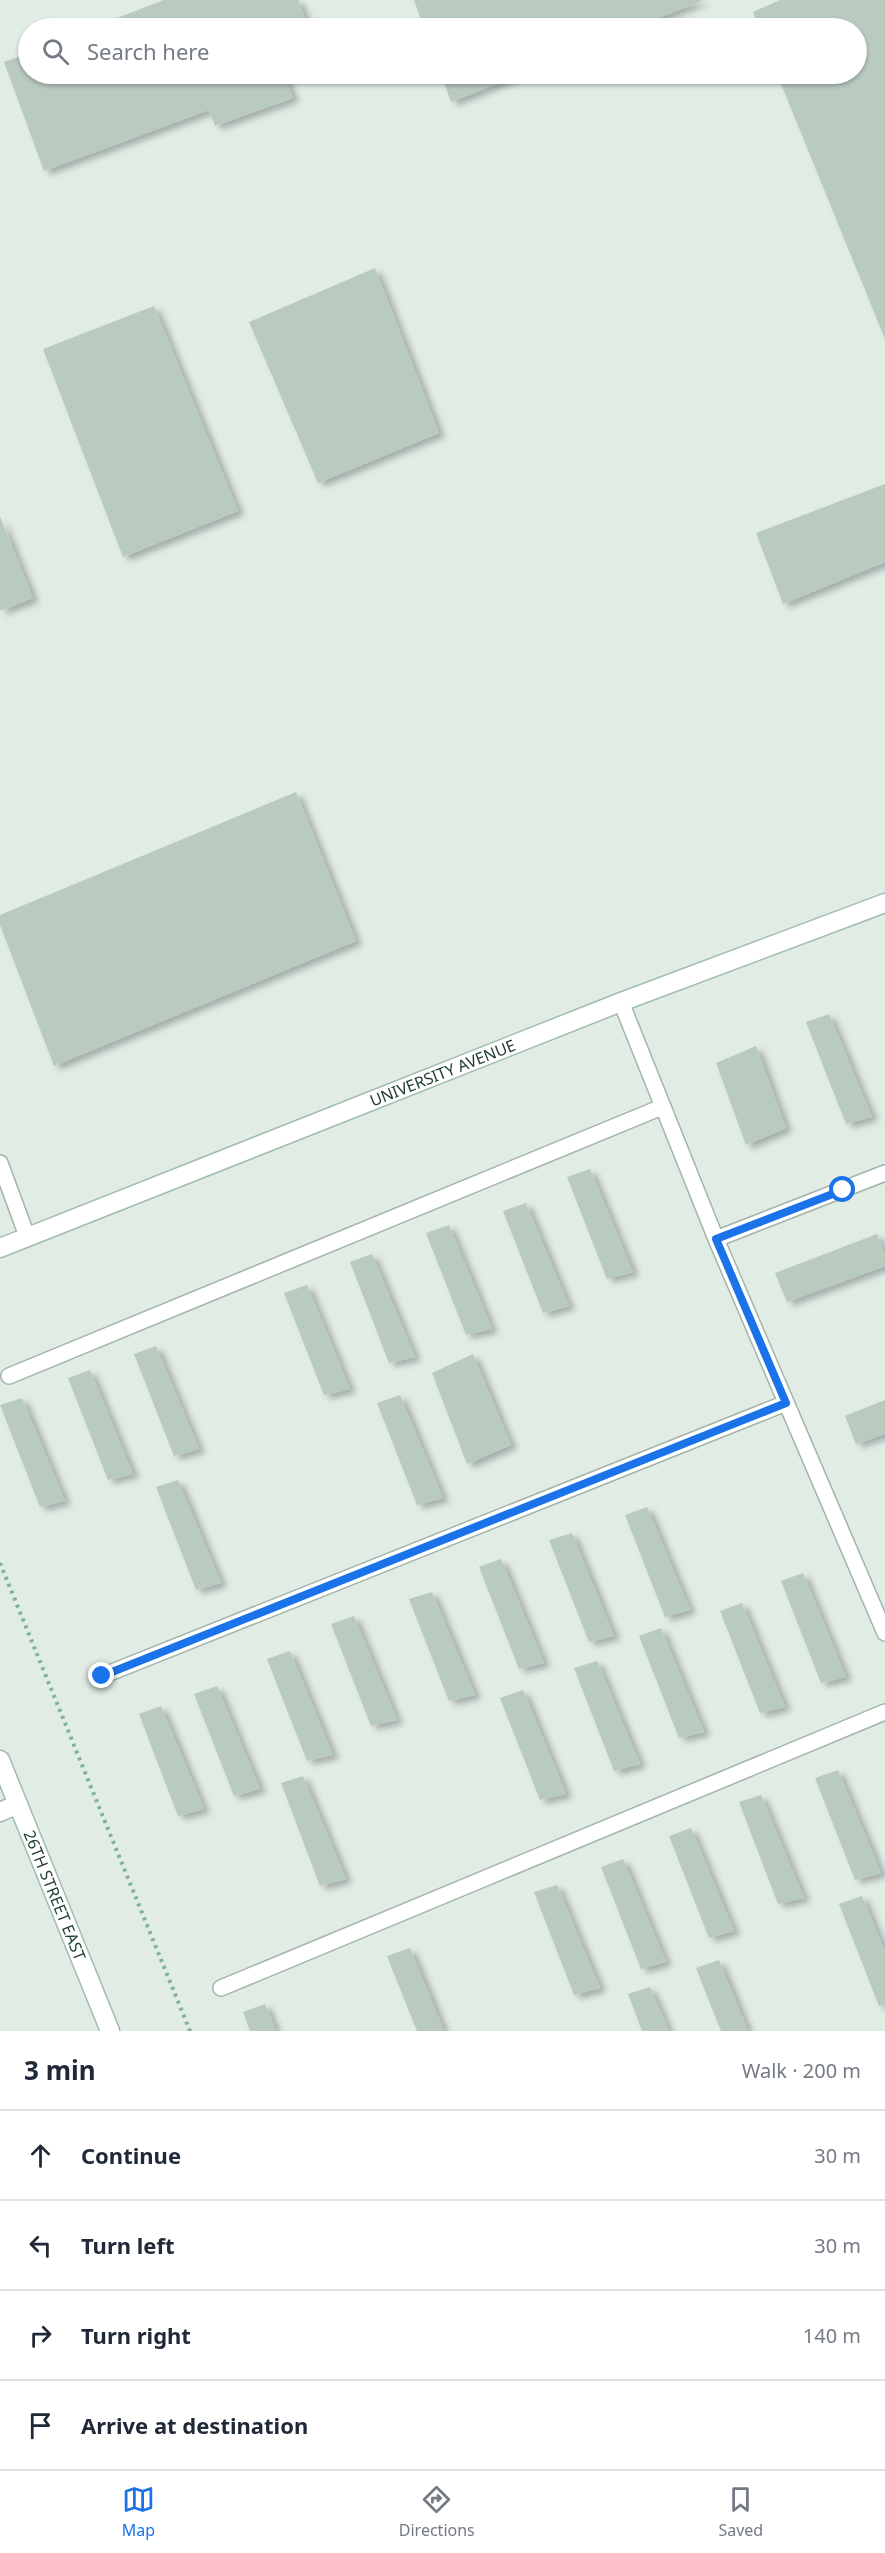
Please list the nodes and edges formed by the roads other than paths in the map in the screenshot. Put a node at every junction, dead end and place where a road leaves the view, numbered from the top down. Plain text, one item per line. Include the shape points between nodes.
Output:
1 (885, 903) edge
2 (621, 1002) junction
3 (662, 1107) junction
4 (0, 1163) edge
5 (885, 1173) edge
6 (27, 1236) junction
7 (716, 1239) junction
8 (0, 1248) edge
9 (9, 1376) dead end
10 (786, 1403) junction
11 (885, 1633) edge
12 (102, 1676) dead end
13 (885, 1712) edge
14 (0, 1760) edge
15 (18, 1804) junction
16 (0, 1812) edge
17 (221, 1988) dead end
18 (110, 2031) edge

1 - 2 street, UNIVERSITY AVENUE
2 - 3 lane
2 - 6 street, UNIVERSITY AVENUE
3 - 7 lane
3 - 9 lane
4 - 6 lane
5 - 7 lane
6 - 8 street, UNIVERSITY AVENUE
7 - 10 lane
10 - 11 lane
10 - 12 lane
13 - 17 lane
14 - 15 street, 26TH STREET EAST
15 - 16 street
15 - 18 street, 26TH STREET EAST

